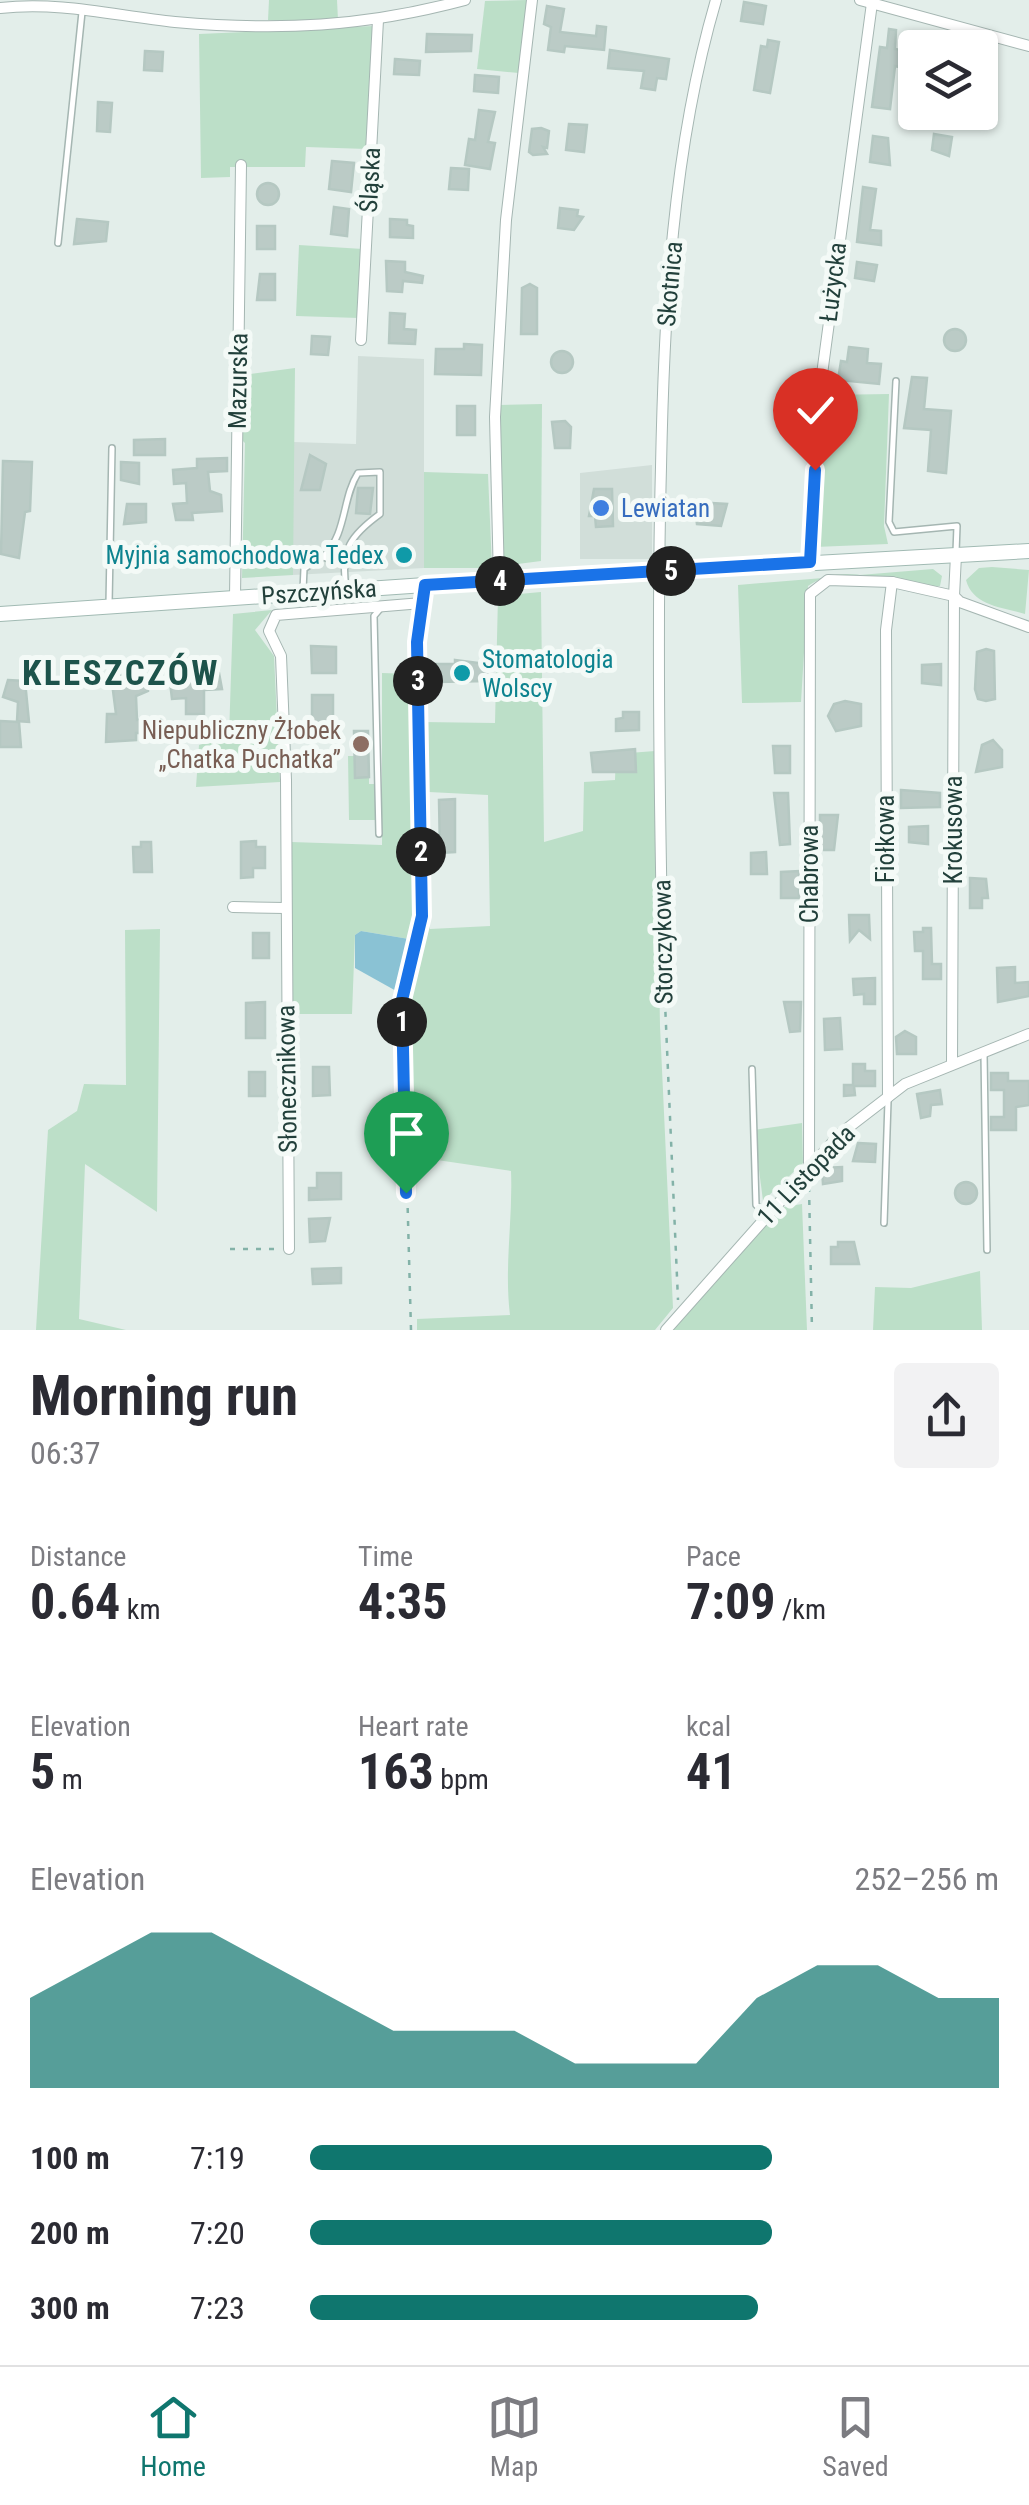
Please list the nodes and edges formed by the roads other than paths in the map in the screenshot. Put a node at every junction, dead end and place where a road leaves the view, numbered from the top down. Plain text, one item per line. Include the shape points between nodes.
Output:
1 (464, 0) edge
2 (532, 0) edge
3 (716, 0) edge
4 (28, 2) edge
5 (866, 2) edge
6 (83, 4) edge
7 (0, 8) edge
8 (378, 20) junction
9 (1029, 46) edge
10 (241, 165) dead end
11 (58, 242) dead end
12 (361, 340) dead end
13 (896, 382) dead end
14 (112, 448) dead end
15 (1029, 551) edge
16 (956, 556) junction
17 (324, 557) junction
18 (810, 562) junction
19 (343, 564) junction
20 (658, 572) junction
21 (499, 581) junction
22 (892, 582) junction
23 (425, 585) junction
24 (346, 590) junction
25 (303, 593) junction
26 (954, 596) junction
27 (235, 597) junction
28 (422, 603) junction
29 (109, 607) junction
30 (380, 609) junction
31 (0, 614) edge
32 (1029, 628) edge
33 (378, 834) dead end
34 (233, 908) dead end
35 (285, 908) junction
36 (422, 916) road end
37 (662, 924) road end
38 (1029, 1034) edge
39 (984, 1051) junction
40 (952, 1063) junction
41 (752, 1069) dead end
42 (888, 1097) junction
43 (809, 1166) junction
44 (767, 1214) junction
45 (884, 1223) dead end
46 (289, 1250) road end
47 (988, 1250) dead end
48 (666, 1330) edge

1 - 8 street
2 - 21 street via 502,279 495,417
3 - 20 street, Skotnica via 678,191 663,367
4 - 6 street
4 - 7 street
5 - 9 street
5 - 18 street, Łużycka via 828,317
6 - 8 street via 177,22 289,29
6 - 11 lane
8 - 12 street, Śląska
10 - 27 street, Mazurska
13 - 16 lane via 889,522 894,532 910,534 957,526
14 - 29 lane
15 - 16 main road, Pszczyńska
16 - 18 main road, Pszczyńska
16 - 26 street
17 - 19 lane
17 - 19 lane via 358,474 380,472 380,514 355,532
17 - 25 lane via 304,569
18 - 20 main road, Pszczyńska
19 - 24 lane
20 - 21 main road, Pszczyńska
20 - 37 street, Storczykowa
21 - 23 main road, Pszczyńska
22 - 26 street
22 - 42 street, Fiołkowa via 886,630
22 - 43 street, Chabrowa via 845,578 818,584 810,594
23 - 24 main road, Pszczyńska
23 - 28 street
24 - 25 main road, Pszczyńska
25 - 27 main road, Pszczyńska
26 - 32 street via 969,608
26 - 40 street, Krokusowa
27 - 29 main road, Pszczyńska
28 - 30 street, Słonecznikowa
28 - 36 lane
29 - 31 main road, Pszczyńska
30 - 33 lane via 374,616
30 - 35 street, Słonecznikowa via 276,616 269,631 281,656
34 - 35 street
35 - 46 street, Słonecznikowa
38 - 39 street, 11 Listopada
39 - 40 street, 11 Listopada
39 - 47 lane
40 - 42 street, 11 Listopada
41 - 44 lane via 756,1205
42 - 43 street, 11 Listopada
42 - 45 lane
43 - 44 street, 11 Listopada
44 - 48 street, 11 Listopada

